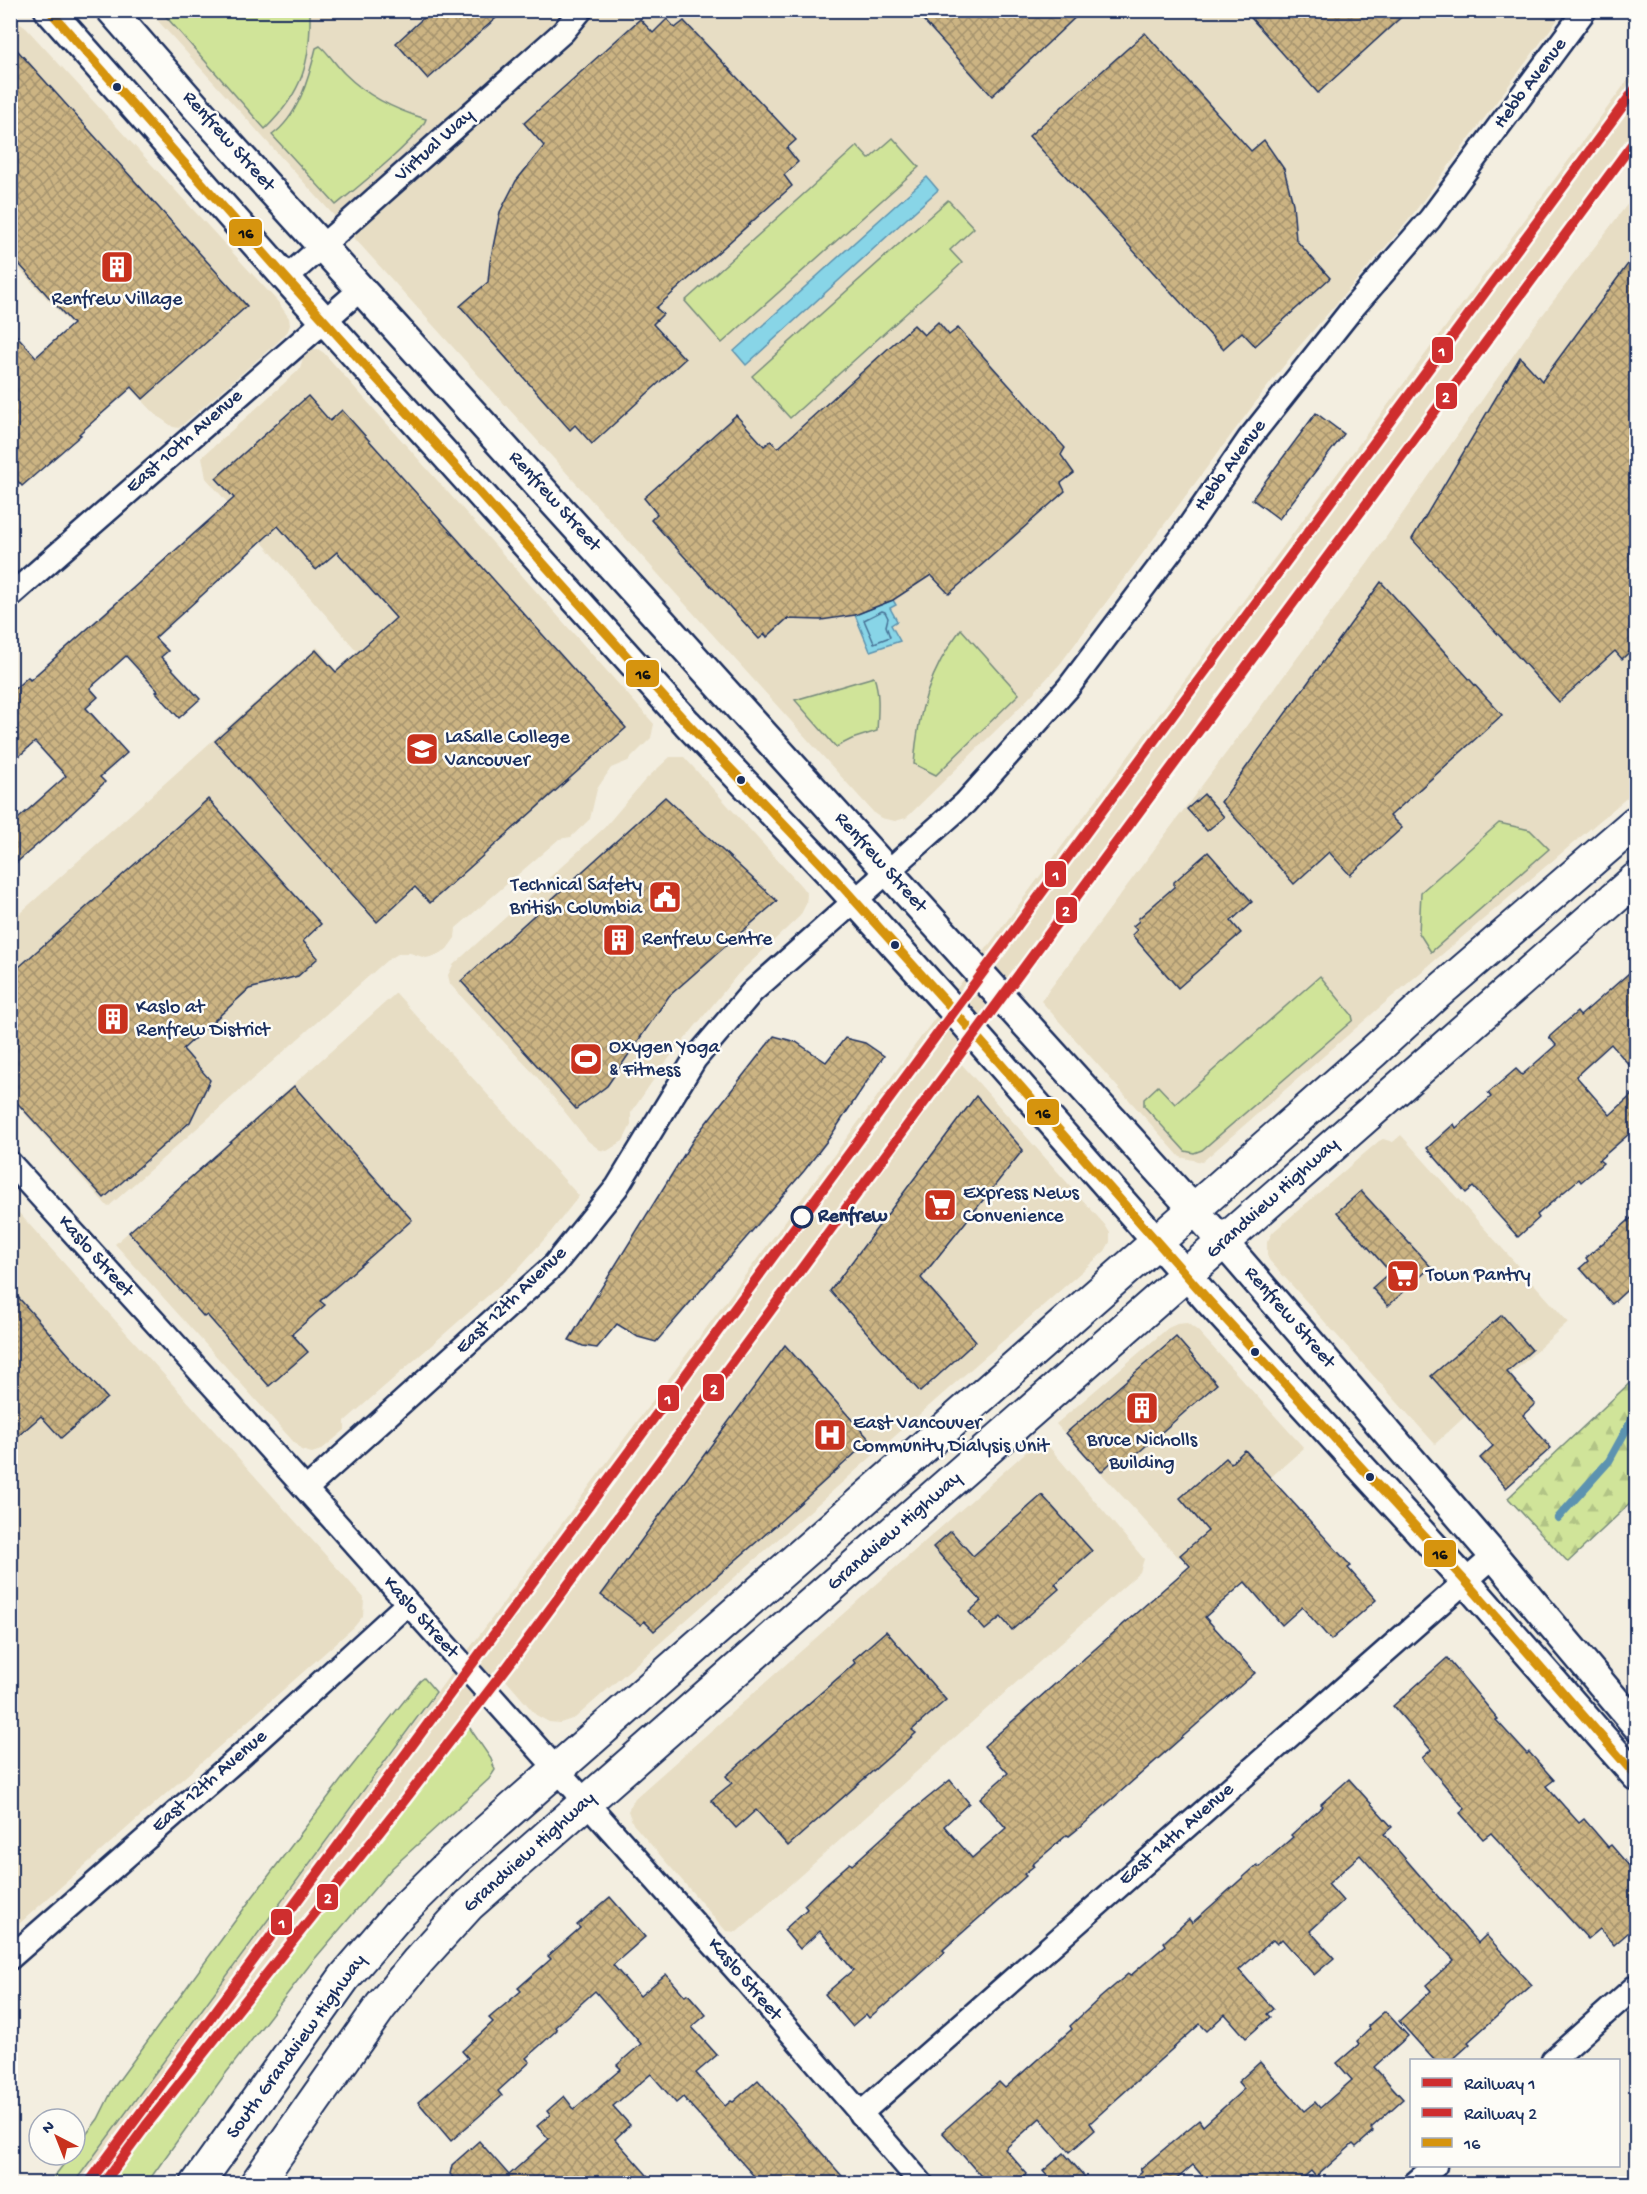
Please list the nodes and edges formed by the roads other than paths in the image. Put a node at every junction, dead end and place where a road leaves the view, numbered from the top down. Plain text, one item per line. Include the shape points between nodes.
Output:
1 (49, 10) edge
2 (111, 10) edge
3 (582, 10) edge
4 (1585, 10) edge
5 (322, 246) junction
6 (286, 278) junction
7 (361, 289) junction
8 (325, 320) junction
9 (10, 596) edge
10 (1636, 822) edge
11 (888, 872) junction
12 (1636, 879) edge
13 (854, 901) junction
14 (10, 1163) edge
15 (1193, 1210) junction
16 (1157, 1242) junction
17 (1224, 1243) junction
18 (1186, 1275) junction
19 (306, 1489) junction
20 (1494, 1556) junction
21 (1466, 1582) junction
22 (407, 1604) junction
23 (1636, 1725) edge
24 (556, 1769) junction
25 (1636, 1776) edge
26 (586, 1802) junction
27 (10, 1958) edge
28 (1636, 1986) edge
29 (1556, 2059) edge
30 (860, 2114) junction
31 (1434, 2167) edge
32 (197, 2184) edge
33 (256, 2184) edge
34 (922, 2184) edge
35 (1414, 2184) edge

1 - 6 street
2 - 5 street, Renfrew Street
3 - 5 street, Virtual Way via 563,32
4 - 11 street, Hebb Avenue via 1430,219 1352,309 1249,439 1181,538 1068,688 965,803
5 - 6 street, Virtual Way
5 - 7 street, Renfrew Street
6 - 8 street
7 - 8 street, East 10th Avenue
7 - 11 street, Renfrew Street
8 - 9 street, East 10th Avenue
8 - 13 street via 679,714
10 - 15 main road
11 - 13 street, Hebb Avenue
11 - 15 street, Renfrew Street
12 - 17 main road, Grandview Highway
13 - 16 street
13 - 19 street, East 12th Avenue via 752,992 695,1059 617,1187 554,1265
14 - 19 street, Kaslo Street
15 - 16 main road
15 - 17 street, Renfrew Street
16 - 18 street
16 - 24 main road
17 - 18 main road, Grandview Highway
17 - 20 street, Renfrew Street
18 - 21 street
18 - 26 main road, Grandview Highway
19 - 22 street, Kaslo Street
20 - 21 street, East 14th Avenue
20 - 23 street, Renfrew Street
21 - 25 street
21 - 30 street, East 14th Avenue
22 - 24 street, Kaslo Street
22 - 27 street, East 12th Avenue
24 - 26 street, Kaslo Street
24 - 32 main road, South Grandview Highway via 399,1914 344,1978
26 - 30 street, Kaslo Street
26 - 33 main road, Grandview Highway via 470,1905 418,1961 381,2006
28 - 29 street
30 - 34 street, Kaslo Street
31 - 35 street

